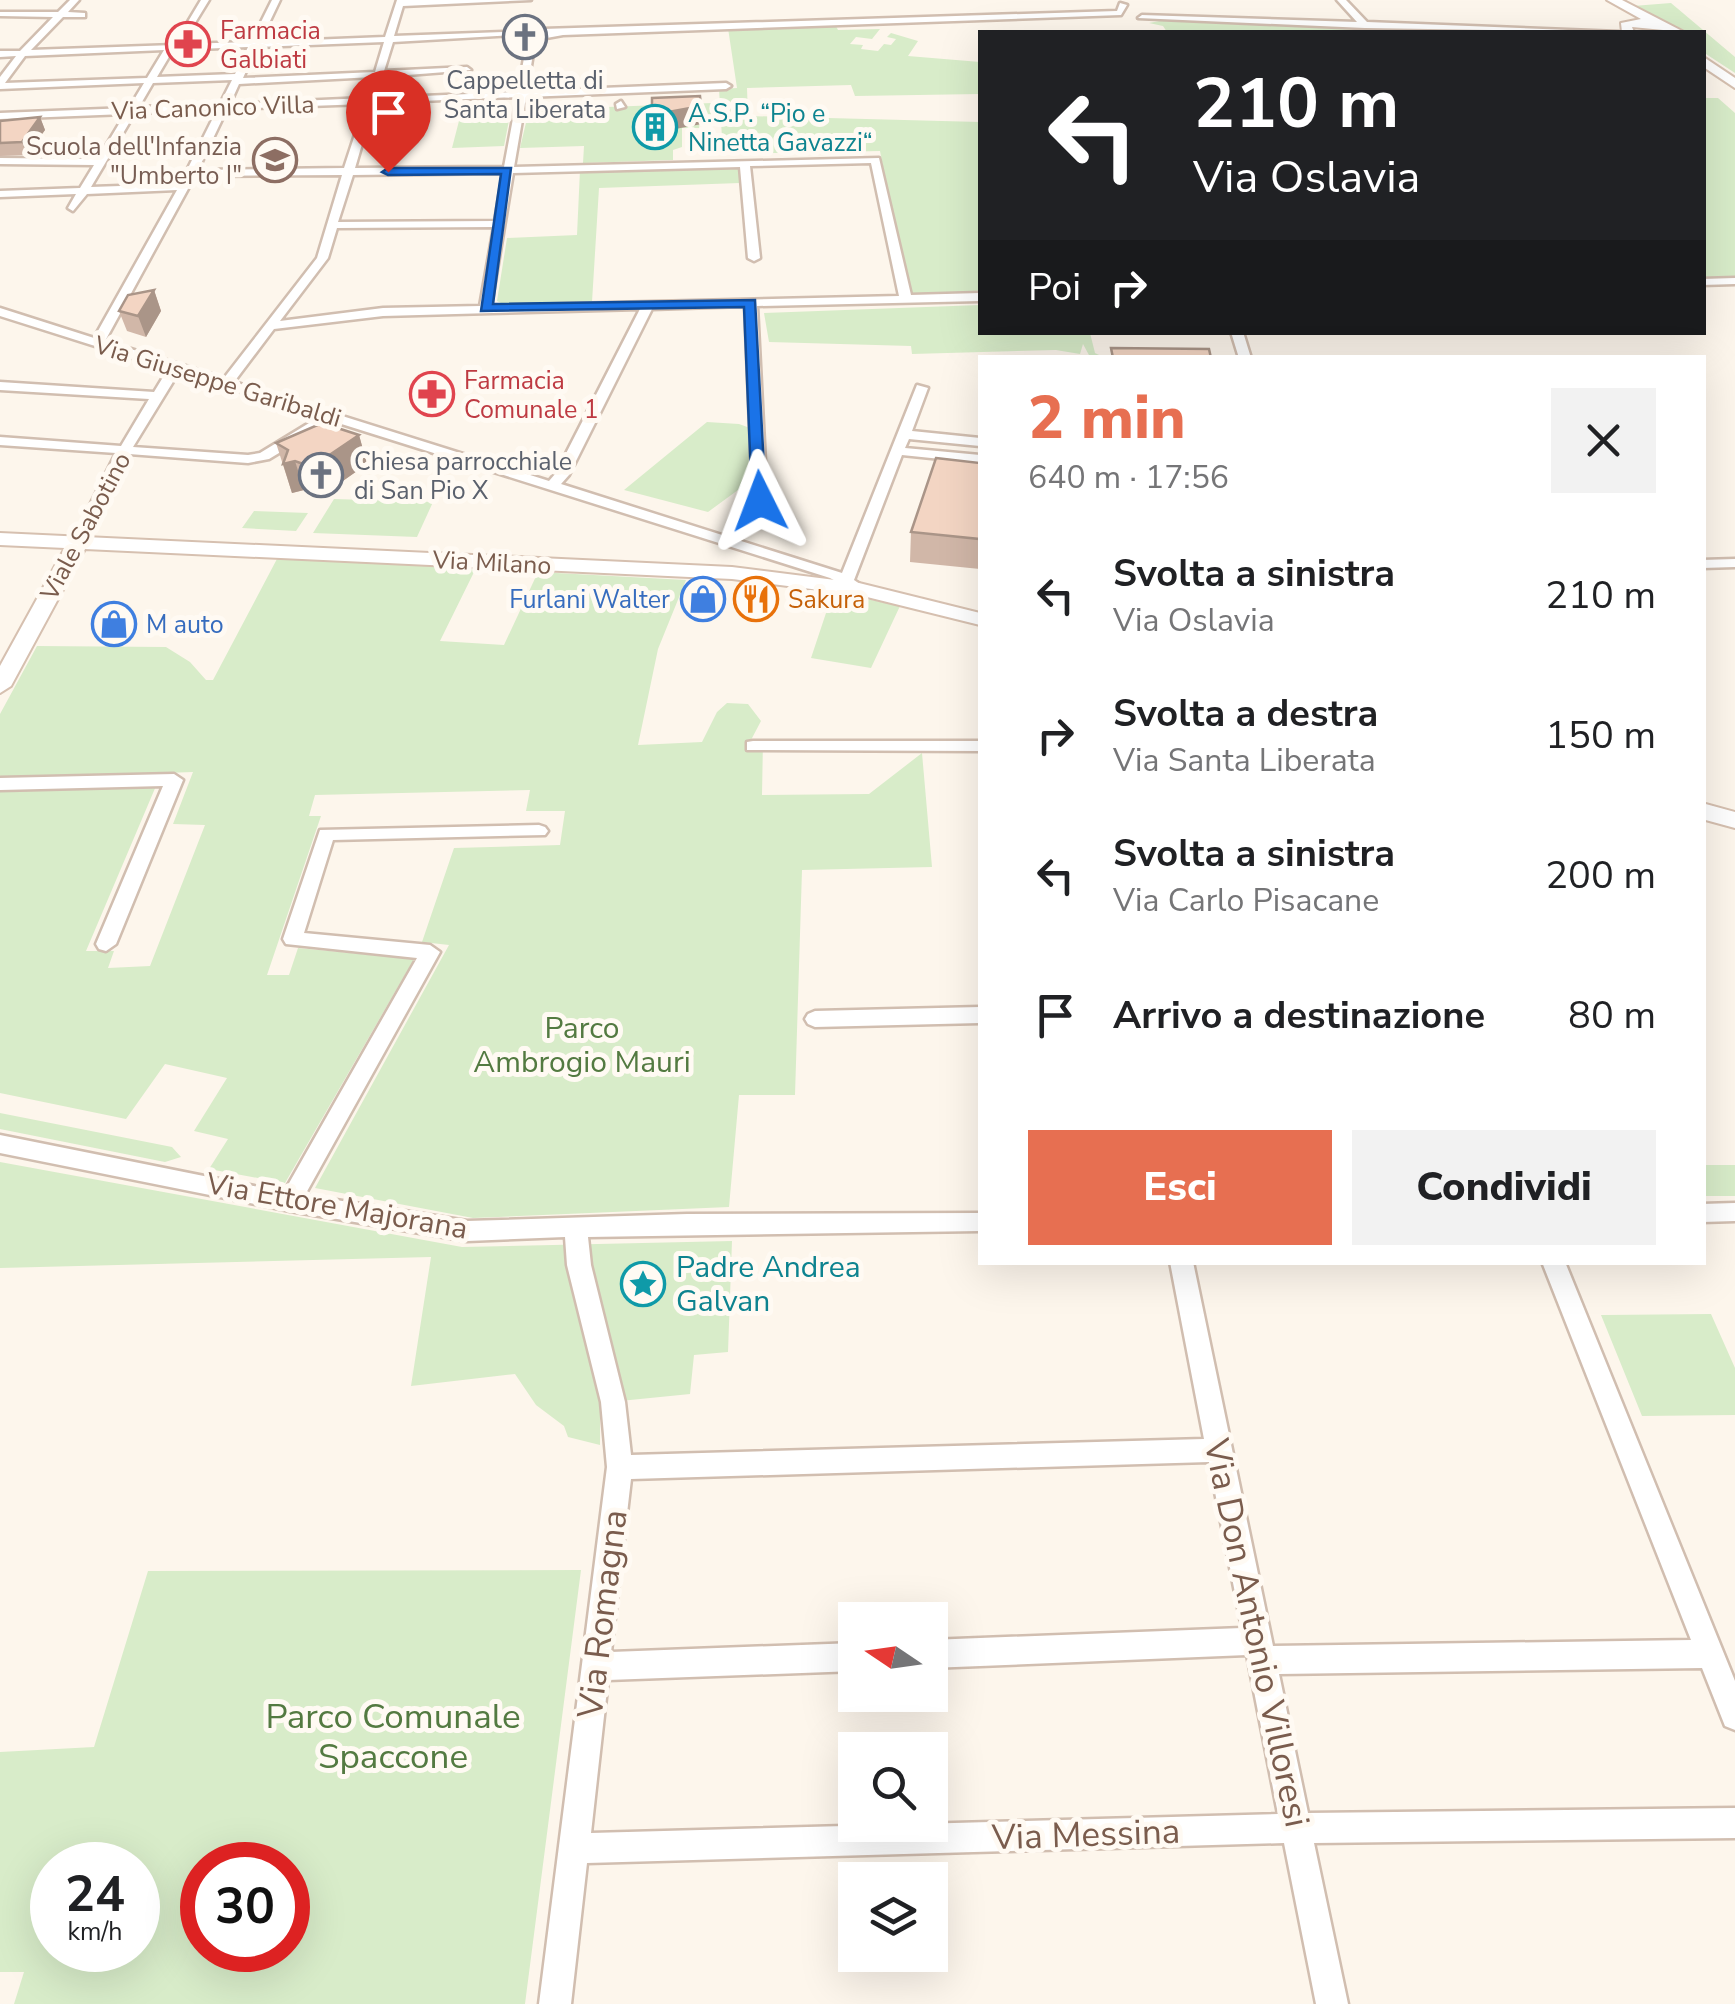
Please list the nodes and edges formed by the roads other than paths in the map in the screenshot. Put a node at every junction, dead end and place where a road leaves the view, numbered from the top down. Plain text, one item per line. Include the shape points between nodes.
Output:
1 (76, 0) edge
2 (205, 0) edge
3 (276, 0) edge
4 (1341, 0) edge
5 (1613, 0) edge
6 (401, 2) edge
7 (528, 3) edge
8 (725, 12) dead end
9 (1130, 13) edge
10 (0, 14) edge
11 (61, 15) junction
12 (82, 15) dead end
13 (726, 24) junction
14 (1625, 24) edge
15 (1365, 25) junction
16 (1674, 30) edge
17 (534, 33) junction
18 (390, 40) junction
19 (254, 45) junction
20 (173, 48) junction
21 (22, 53) junction
22 (0, 54) edge
23 (1706, 63) edge
24 (467, 70) dead end
25 (380, 74) junction
26 (238, 79) junction
27 (150, 80) junction
28 (0, 84) edge
29 (1735, 84) edge
30 (726, 86) dead end
31 (522, 94) junction
32 (371, 101) junction
33 (224, 107) junction
34 (132, 110) junction
35 (0, 116) edge
36 (0, 160) edge
37 (101, 162) junction
38 (745, 162) junction
39 (507, 170) junction
40 (348, 172) junction
41 (190, 173) junction
42 (184, 187) junction
43 (84, 191) junction
44 (0, 194) edge
45 (74, 208) dead end
46 (500, 224) junction
47 (334, 225) junction
48 (754, 258) dead end
49 (1706, 282) edge
50 (1735, 282) edge
51 (978, 297) edge
52 (906, 299) junction
53 (751, 303) junction
54 (648, 305) junction
55 (486, 308) junction
56 (0, 312) edge
57 (272, 326) junction
58 (95, 342) junction
59 (175, 368) junction
60 (227, 384) junction
61 (0, 386) edge
62 (922, 388) dead end
63 (156, 396) junction
64 (330, 416) junction
65 (904, 434) junction
66 (0, 442) edge
67 (978, 442) edge
68 (124, 451) junction
69 (898, 451) junction
70 (978, 459) edge
71 (550, 487) junction
72 (760, 501) dead end
73 (0, 539) edge
74 (78, 542) junction
75 (722, 542) junction
76 (1735, 563) edge
77 (1706, 564) edge
78 (722, 573) junction
79 (853, 585) junction
80 (978, 618) edge
81 (0, 686) edge
82 (753, 746) dead end
83 (978, 746) edge
84 (0, 784) edge
85 (1706, 812) edge
86 (1735, 820) edge
87 (539, 831) dead end
88 (106, 944) dead end
89 (978, 1015) edge
90 (815, 1019) dead end
91 (0, 1144) edge
92 (290, 1202) junction
93 (1735, 1212) edge
94 (1706, 1213) edge
95 (978, 1222) edge
96 (576, 1227) junction
97 (1182, 1265) edge
98 (1554, 1265) edge
99 (1219, 1450) junction
100 (620, 1467) junction
101 (1261, 1650) junction
102 (948, 1654) edge
103 (1710, 1654) junction
104 (838, 1658) edge
105 (596, 1666) junction
106 (1735, 1716) edge
107 (1735, 1824) edge
108 (1296, 1828) junction
109 (576, 1848) junction
110 (555, 2004) edge
111 (1332, 2004) edge

1 - 11 street
2 - 20 street
3 - 19 street
4 - 15 street
5 - 14 main road
6 - 7 street
6 - 18 street
8 - 13 street
9 - 13 street
9 - 15 street
10 - 11 street
11 - 12 street
11 - 21 street
13 - 17 street
14 - 15 street via 1583,30
14 - 16 main road
17 - 18 street
17 - 31 street
18 - 19 street
18 - 25 street
19 - 20 street
19 - 26 street
20 - 21 street
20 - 27 street
21 - 22 street
21 - 28 street
23 - 29 main road
24 - 25 street
25 - 26 street
25 - 32 street
26 - 27 street
26 - 33 street
27 - 28 street
27 - 34 street
30 - 31 street, Via Canonico Villa
31 - 32 street, Via Canonico Villa
31 - 39 street
32 - 33 street, Via Canonico Villa
32 - 40 street
33 - 34 street, Via Canonico Villa
33 - 41 street
34 - 35 street, Via Canonico Villa
34 - 37 street
36 - 37 street
37 - 43 street
38 - 39 street
38 - 48 street
38 - 52 street via 875,160
39 - 40 street
39 - 46 street
40 - 41 street
40 - 47 street
41 - 42 street
42 - 43 street
42 - 58 street
43 - 44 street
43 - 45 street
46 - 47 street
46 - 55 street
47 - 57 street via 322,258
49 - 50 street
51 - 52 street
52 - 53 street
53 - 54 street
53 - 72 street
54 - 55 street
54 - 71 street via 562,476
55 - 57 street
56 - 58 street, Via Giuseppe Garibaldi
57 - 60 street
58 - 59 street, Via Giuseppe Garibaldi
59 - 60 street, Via Giuseppe Garibaldi
59 - 63 street, Viale Sabotino
60 - 64 street, Via Giuseppe Garibaldi
61 - 63 street
62 - 65 street
63 - 68 street, Viale Sabotino
64 - 68 street via 256,458
64 - 71 street, Via Giuseppe Garibaldi
65 - 67 street
65 - 69 street
66 - 68 street
68 - 74 street, Viale Sabotino
69 - 70 street
69 - 79 street
71 - 75 street, Via Giuseppe Garibaldi
73 - 74 main road, Via Milano
74 - 78 main road, Via Milano
74 - 81 main road, Viale Sabotino
75 - 78 street via 728,549
75 - 79 street, Via Giuseppe Garibaldi
76 - 77 street
78 - 79 main road, Via Milano
79 - 80 main road, Via Milano
82 - 83 street
84 - 88 street via 174,780
85 - 86 main road
87 - 92 street via 326,834 292,939 430,952
89 - 90 street
91 - 92 street, Via Ettore Majorana
92 - 96 street, Via Ettore Majorana via 468,1231
93 - 94 street
95 - 96 street, Via Ettore Majorana
96 - 100 street, Via Romagna
97 - 99 street, Via Don Antonio Villoresi
98 - 103 street
99 - 100 street
99 - 101 street, Via Don Antonio Villoresi
100 - 105 street, Via Romagna
101 - 102 street
101 - 103 street
101 - 108 street, Via Don Antonio Villoresi
103 - 106 street
104 - 105 street
105 - 109 street, Via Romagna
107 - 108 street, Via Messina
108 - 109 street, Via Messina
108 - 111 street, Via Don Antonio Villoresi
109 - 110 street, Via Romagna

